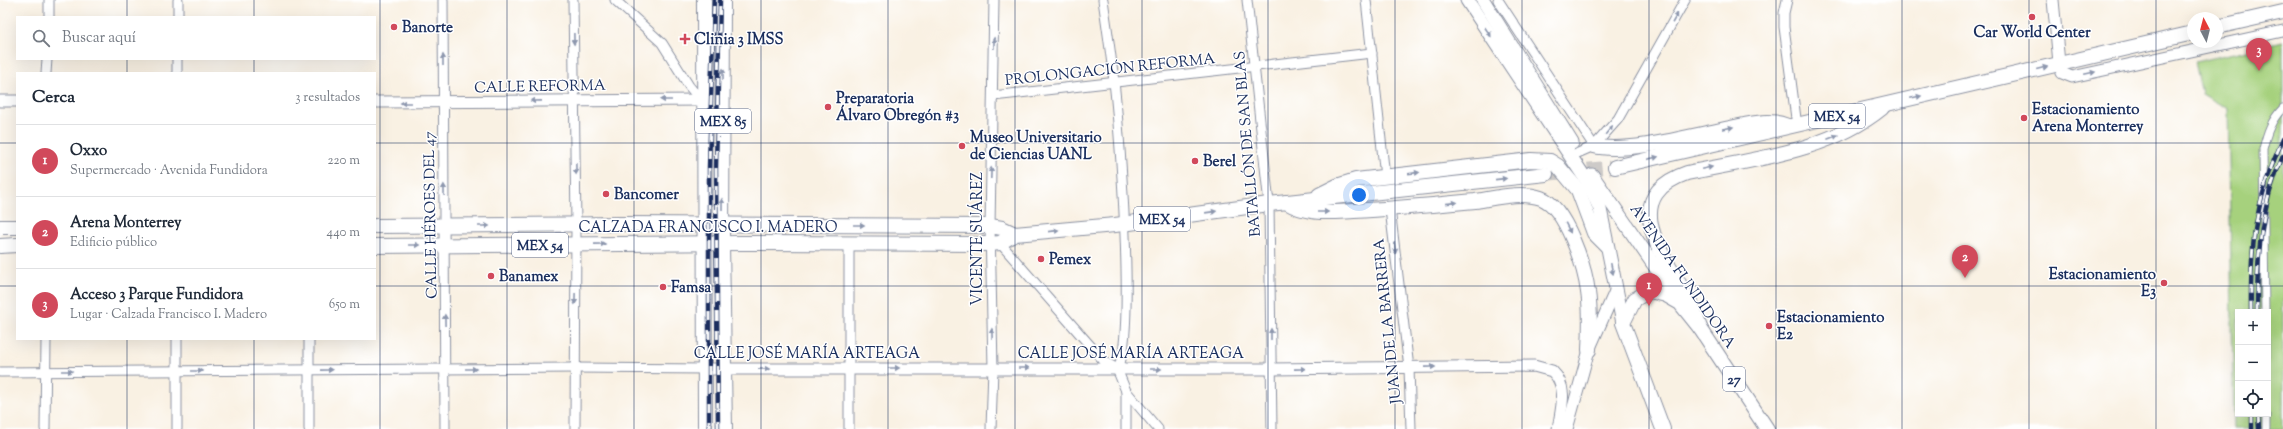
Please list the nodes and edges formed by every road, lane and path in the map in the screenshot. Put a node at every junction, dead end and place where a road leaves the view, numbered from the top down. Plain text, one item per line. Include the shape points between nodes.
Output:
1 (49, 0) edge
2 (178, 0) edge
3 (442, 0) edge
4 (573, 0) edge
5 (615, 0) edge
6 (704, 0) edge
7 (723, 0) edge
8 (994, 0) edge
9 (1103, 0) edge
10 (1246, 0) edge
11 (1366, 0) edge
12 (1467, 0) edge
13 (1483, 0) edge
14 (1498, 0) edge
15 (1685, 0) edge
16 (1787, 0) edge
17 (2053, 0) edge
18 (2283, 12) edge
19 (49, 16) edge
20 (178, 16) edge
21 (2223, 26) edge
22 (2283, 31) edge
23 (2187, 33) edge
24 (1372, 53) junction
25 (47, 60) edge
26 (178, 60) edge
27 (2059, 64) junction
28 (1254, 67) junction
29 (46, 72) edge
30 (177, 72) edge
31 (1114, 82) junction
32 (993, 96) junction
33 (705, 99) junction
34 (575, 100) junction
35 (0, 101) edge
36 (16, 101) edge
37 (376, 102) edge
38 (443, 102) junction
39 (1887, 103) junction
40 (2283, 108) edge
41 (1793, 127) junction
42 (1594, 146) junction
43 (1578, 153) junction
44 (1615, 167) tunnel mouth
45 (1546, 174) tunnel mouth
46 (1385, 177) junction
47 (1309, 199) junction
48 (1286, 202) junction
49 (1270, 204) junction
50 (1390, 210) junction
51 (706, 224) junction
52 (1124, 224) junction
53 (576, 225) junction
54 (722, 225) junction
55 (376, 226) edge
56 (445, 226) junction
57 (990, 226) junction
58 (0, 227) edge
59 (16, 227) edge
60 (1015, 234) junction
61 (706, 243) junction
62 (722, 243) junction
63 (849, 243) junction
64 (995, 243) junction
65 (16, 245) edge
66 (445, 245) junction
67 (576, 245) junction
68 (0, 246) edge
69 (376, 246) edge
70 (1607, 246) junction
71 (1616, 289) junction
72 (1680, 303) junction
73 (2265, 309) edge
74 (1623, 323) junction
75 (1700, 328) junction
76 (46, 340) edge
77 (176, 340) edge
78 (309, 340) edge
79 (1589, 350) junction
80 (575, 368) junction
81 (848, 368) junction
82 (993, 368) junction
83 (1117, 368) junction
84 (1409, 368) junction
85 (446, 369) junction
86 (725, 369) junction
87 (1271, 369) junction
88 (309, 370) junction
89 (707, 370) junction
90 (46, 371) junction
91 (177, 371) junction
92 (0, 372) edge
93 (1126, 391) junction
94 (2266, 417) edge
95 (725, 424) edge
96 (45, 429) edge
97 (177, 429) edge
98 (309, 429) edge
99 (445, 429) edge
100 (575, 429) edge
101 (705, 429) edge
102 (850, 429) edge
103 (991, 429) edge
104 (1126, 429) edge
105 (1158, 429) edge
106 (1272, 429) edge
107 (1411, 429) edge
108 (1558, 429) edge
109 (1567, 429) edge
110 (1663, 429) edge
111 (1768, 429) edge
112 (2266, 429) edge

1 - 19 street
2 - 20 street
38 -> 3 street, CALLE HÉROES DEL 47
4 -> 34 street
5 - 33 street via 662,43 688,86
6 - 33 main road, MEX 85
54 -> 7 main road, MEX 85
32 -> 8 street, VICENTE SUÁREZ
9 - 31 street
10 - 28 street, BATALLÓN DE SAN BLAS
11 - 24 street
12 -> 70 main road via 1589,184 1600,209
13 - 43 main road, 27
14 - 42 street
42 -> 15 street via 1618,119
16 - 41 street via 1784,27
17 - 27 street
18 - 21 main road
27 -> 22 street via 2062,73 2072,77
23 - 27 main road, MEX 54
24 - 28 street, PROLONGACIÓN REFORMA
24 - 46 street
25 - 29 street
26 - 30 street
39 -> 27 main road, MEX 54
28 - 31 street, PROLONGACIÓN REFORMA
28 - 49 street, BATALLÓN DE SAN BLAS
31 - 32 street, PROLONGACIÓN REFORMA
31 - 52 street
57 -> 32 street, VICENTE SUÁREZ
33 -> 34 street, CALLE REFORMA
33 - 51 main road, MEX 85
34 -> 38 street, CALLE REFORMA
34 -> 53 street
35 - 36 street
38 -> 37 street, CALLE REFORMA
56 -> 38 street, CALLE HÉROES DEL 47
39 - 41 main road, MEX 54
75 -> 39 main road via 1690,302 1654,240 1650,210 1654,196 1674,177 1687,172 1796,149 1841,134
40 - 73 street via 2275,116 2263,149
42 -> 41 main road via 1615,148 1641,145 1758,122 1780,123
44 -> 41 main road, MEX 54
42 - 43 street
43 - 72 main road, AVENIDA FUNDIDORA / 27
47 -> 45 main road, CALZADA FRANCISCO I. MADERO / MEX 54
46 - 47 main road via 1348,182
46 -> 70 main road via 1530,160 1550,161 1558,166 1578,190 1594,233
47 - 48 main road, CALZADA FRANCISCO I. MADERO / MEX 54
48 - 49 main road, CALZADA FRANCISCO I. MADERO / MEX 54
48 -> 50 main road via 1308,212
52 -> 49 main road, CALZADA FRANCISCO I. MADERO / MEX 54
87 -> 49 street, BATALLÓN DE SAN BLAS
50 -> 79 main road via 1520,196 1531,196 1550,203 1571,233 1588,290
50 -> 84 street, JUAN DE LA BARRERA
51 - 53 main road, CALZADA FRANCISCO I. MADERO / MEX 54
51 - 54 main road, CALZADA FRANCISCO I. MADERO / MEX 54
51 - 61 main road
60 -> 52 main road, CALZADA FRANCISCO I. MADERO / MEX 54
52 - 83 street via 1126,339 1123,357
56 -> 53 main road, CALZADA FRANCISCO I. MADERO / MEX 54
53 - 67 street
54 -> 57 main road, CALZADA FRANCISCO I. MADERO / MEX 54
54 - 62 main road, MEX 85
55 - 56 main road, CALZADA FRANCISCO I. MADERO / MEX 54
56 - 66 street, CALLE HÉROES DEL 47
57 - 60 main road, CALZADA FRANCISCO I. MADERO / MEX 54
57 - 64 street, VICENTE SUÁREZ
58 - 59 main road
60 - 64 main road, CALZADA FRANCISCO I. MADERO / MEX 54
61 - 62 main road, CALZADA FRANCISCO I. MADERO / MEX 54
67 -> 61 main road, CALZADA FRANCISCO I. MADERO / MEX 54
61 - 89 main road
62 - 63 main road, CALZADA FRANCISCO I. MADERO / MEX 54
62 - 86 main road, MEX 85
63 - 64 main road, CALZADA FRANCISCO I. MADERO / MEX 54
63 - 81 street
82 -> 64 street, VICENTE SUÁREZ
64 - 83 street via 1105,362
65 - 68 main road
66 - 67 main road, CALZADA FRANCISCO I. MADERO / MEX 54
69 -> 66 main road, CALZADA FRANCISCO I. MADERO / MEX 54
85 -> 66 street, CALLE HÉROES DEL 47
67 -> 80 street
70 -> 71 main road
71 - 74 main road
71 - 79 street
72 - 74 main road via 1659,292 1644,293 1630,306
72 - 75 main road, AVENIDA FUNDIDORA / 27
74 - 110 main road
75 - 111 main road, AVENIDA FUNDIDORA / 27
76 - 90 street
77 - 91 street
78 - 88 street
79 - 109 street
85 -> 80 street, CALLE JOSÉ MARÍA ARTEAGA
80 - 89 street, CALLE JOSÉ MARÍA ARTEAGA
80 - 100 street
81 -> 82 street, CALLE JOSÉ MARÍA ARTEAGA
86 -> 81 street, CALLE JOSÉ MARÍA ARTEAGA
81 - 102 street
82 -> 83 street, CALLE JOSÉ MARÍA ARTEAGA
82 - 103 street, VICENTE SUÁREZ
83 -> 87 street, CALLE JOSÉ MARÍA ARTEAGA
83 - 93 street
87 -> 84 street, CALLE JOSÉ MARÍA ARTEAGA
84 - 107 street, JUAN DE LA BARRERA
84 -> 108 street, CALLE JOSÉ MARÍA ARTEAGA via 1534,366 1552,371 1559,380 1563,396
88 -> 85 street, CALLE JOSÉ MARÍA ARTEAGA
85 - 99 street, CALLE HÉROES DEL 47
86 - 89 street, CALLE JOSÉ MARÍA ARTEAGA
86 - 95 main road
87 - 106 street, BATALLÓN DE SAN BLAS
91 -> 88 street, CALLE JOSÉ MARÍA ARTEAGA
88 - 98 street
89 - 101 main road
90 -> 91 street, CALLE JOSÉ MARÍA ARTEAGA
90 - 92 street, CALLE JOSÉ MARÍA ARTEAGA
90 - 96 street
91 - 97 street
93 - 104 street
93 - 105 street
94 - 112 street

